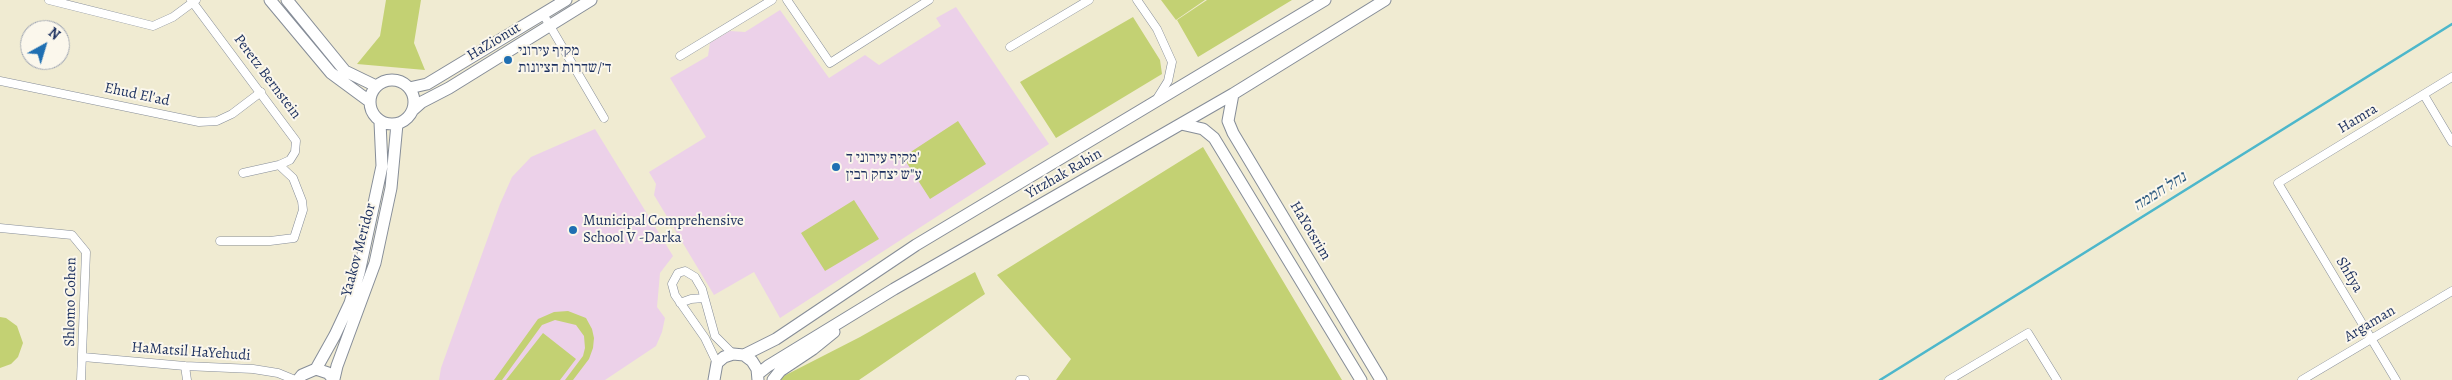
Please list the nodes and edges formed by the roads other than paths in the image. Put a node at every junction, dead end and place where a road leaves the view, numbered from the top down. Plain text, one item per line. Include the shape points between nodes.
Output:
1 (49, 0) edge
2 (270, 0) edge
3 (287, 0) edge
4 (566, 0) edge
5 (591, 0) edge
6 (772, 0) edge
7 (787, 0) edge
8 (929, 0) edge
9 (1089, 0) edge
10 (1137, 0) edge
11 (1325, 0) edge
12 (1385, 0) edge
13 (193, 1) edge
14 (543, 14) junction
15 (550, 26) junction
16 (1010, 47) dead end
17 (680, 56) dead end
18 (2452, 78) edge
19 (0, 80) edge
20 (376, 86) junction
21 (409, 88) junction
22 (261, 92) junction
23 (1233, 94) junction
24 (2424, 94) junction
25 (369, 101) junction
26 (1149, 106) junction
27 (413, 110) junction
28 (604, 118) dead end
29 (380, 122) junction
30 (397, 124) junction
31 (1181, 124) junction
32 (2452, 142) edge
33 (280, 165) junction
34 (243, 173) dead end
35 (2278, 183) joint
36 (0, 228) edge
37 (220, 241) dead end
38 (2452, 291) edge
39 (704, 298) junction
40 (680, 303) junction
41 (846, 319) junction
42 (2371, 340) junction
43 (738, 354) junction
44 (83, 357) junction
45 (185, 366) junction
46 (316, 369) junction
47 (713, 374) edge
48 (758, 377) edge
49 (81, 380) edge
50 (187, 380) edge
51 (296, 380) edge
52 (334, 380) edge
53 (773, 380) edge
54 (1020, 380) edge
55 (1025, 380) edge
56 (1361, 380) edge
57 (1381, 380) edge
58 (1949, 380) edge
59 (2057, 380) edge
60 (2302, 380) edge
61 (2396, 380) edge

1 - 13 street via 153,26 173,17
2 - 25 street via 331,73
3 - 20 street via 346,71
4 - 14 street, HaZionut
5 - 15 street, HaZionut
6 - 17 street
7 - 8 street via 830,63
9 - 16 street
10 - 26 street via 1157,29 1172,62 1162,93
11 - 26 street, Yitzhak Rabin
12 - 23 street, Yitzhak Rabin
13 - 22 street, Peretz Bernstein
14 - 15 street
14 - 21 street, HaZionut via 426,84
15 - 27 street, HaZionut
15 - 28 street
18 - 24 street, Hamra
19 - 22 street, Ehud El'ad via 199,122 217,121 232,114
20 - 21 street via 397,80
20 - 25 street
21 - 27 street via 413,95
22 - 33 street, Peretz Bernstein via 296,140 290,160
23 - 31 street, Yitzhak Rabin
23 - 57 street, HaYotsrim via 1228,121 1230,127
24 - 32 street
24 - 35 street, Hamra
25 - 29 street via 372,113
26 - 43 street, Yitzhak Rabin via 916,245 776,339
27 - 30 street
29 - 30 street
29 - 46 street, Yaakov Meridor via 382,166 359,273 350,303
30 - 52 street, Yaakov Meridor via 391,188 375,263 336,366
31 - 41 street, Yitzhak Rabin
31 - 56 street via 1210,133
33 - 34 street
33 - 37 street via 293,178 304,210 294,238
35 - 42 street, Shfiya
36 - 44 street, Shlomo Cohen via 63,233 81,242 87,262
38 - 42 street, Argaman
39 - 40 street
39 - 40 street via 695,277 682,271 672,284
39 - 43 street via 715,336
40 - 47 street via 705,338
41 - 48 street, Yitzhak Rabin via 768,366
41 - 53 street
42 - 60 street, Argaman
42 - 61 street, Shfiya
43 - 47 street, Yitzhak Rabin via 724,357
43 - 48 street via 752,360
44 - 45 street, HaMatsil HaYehudi
44 - 49 street, Shlomo Cohen
45 - 50 street
45 - 51 street, HaMatsil HaYehudi via 253,369
46 - 51 street
46 - 52 street via 328,373
54 - 55 street
58 - 59 street via 2028,333

